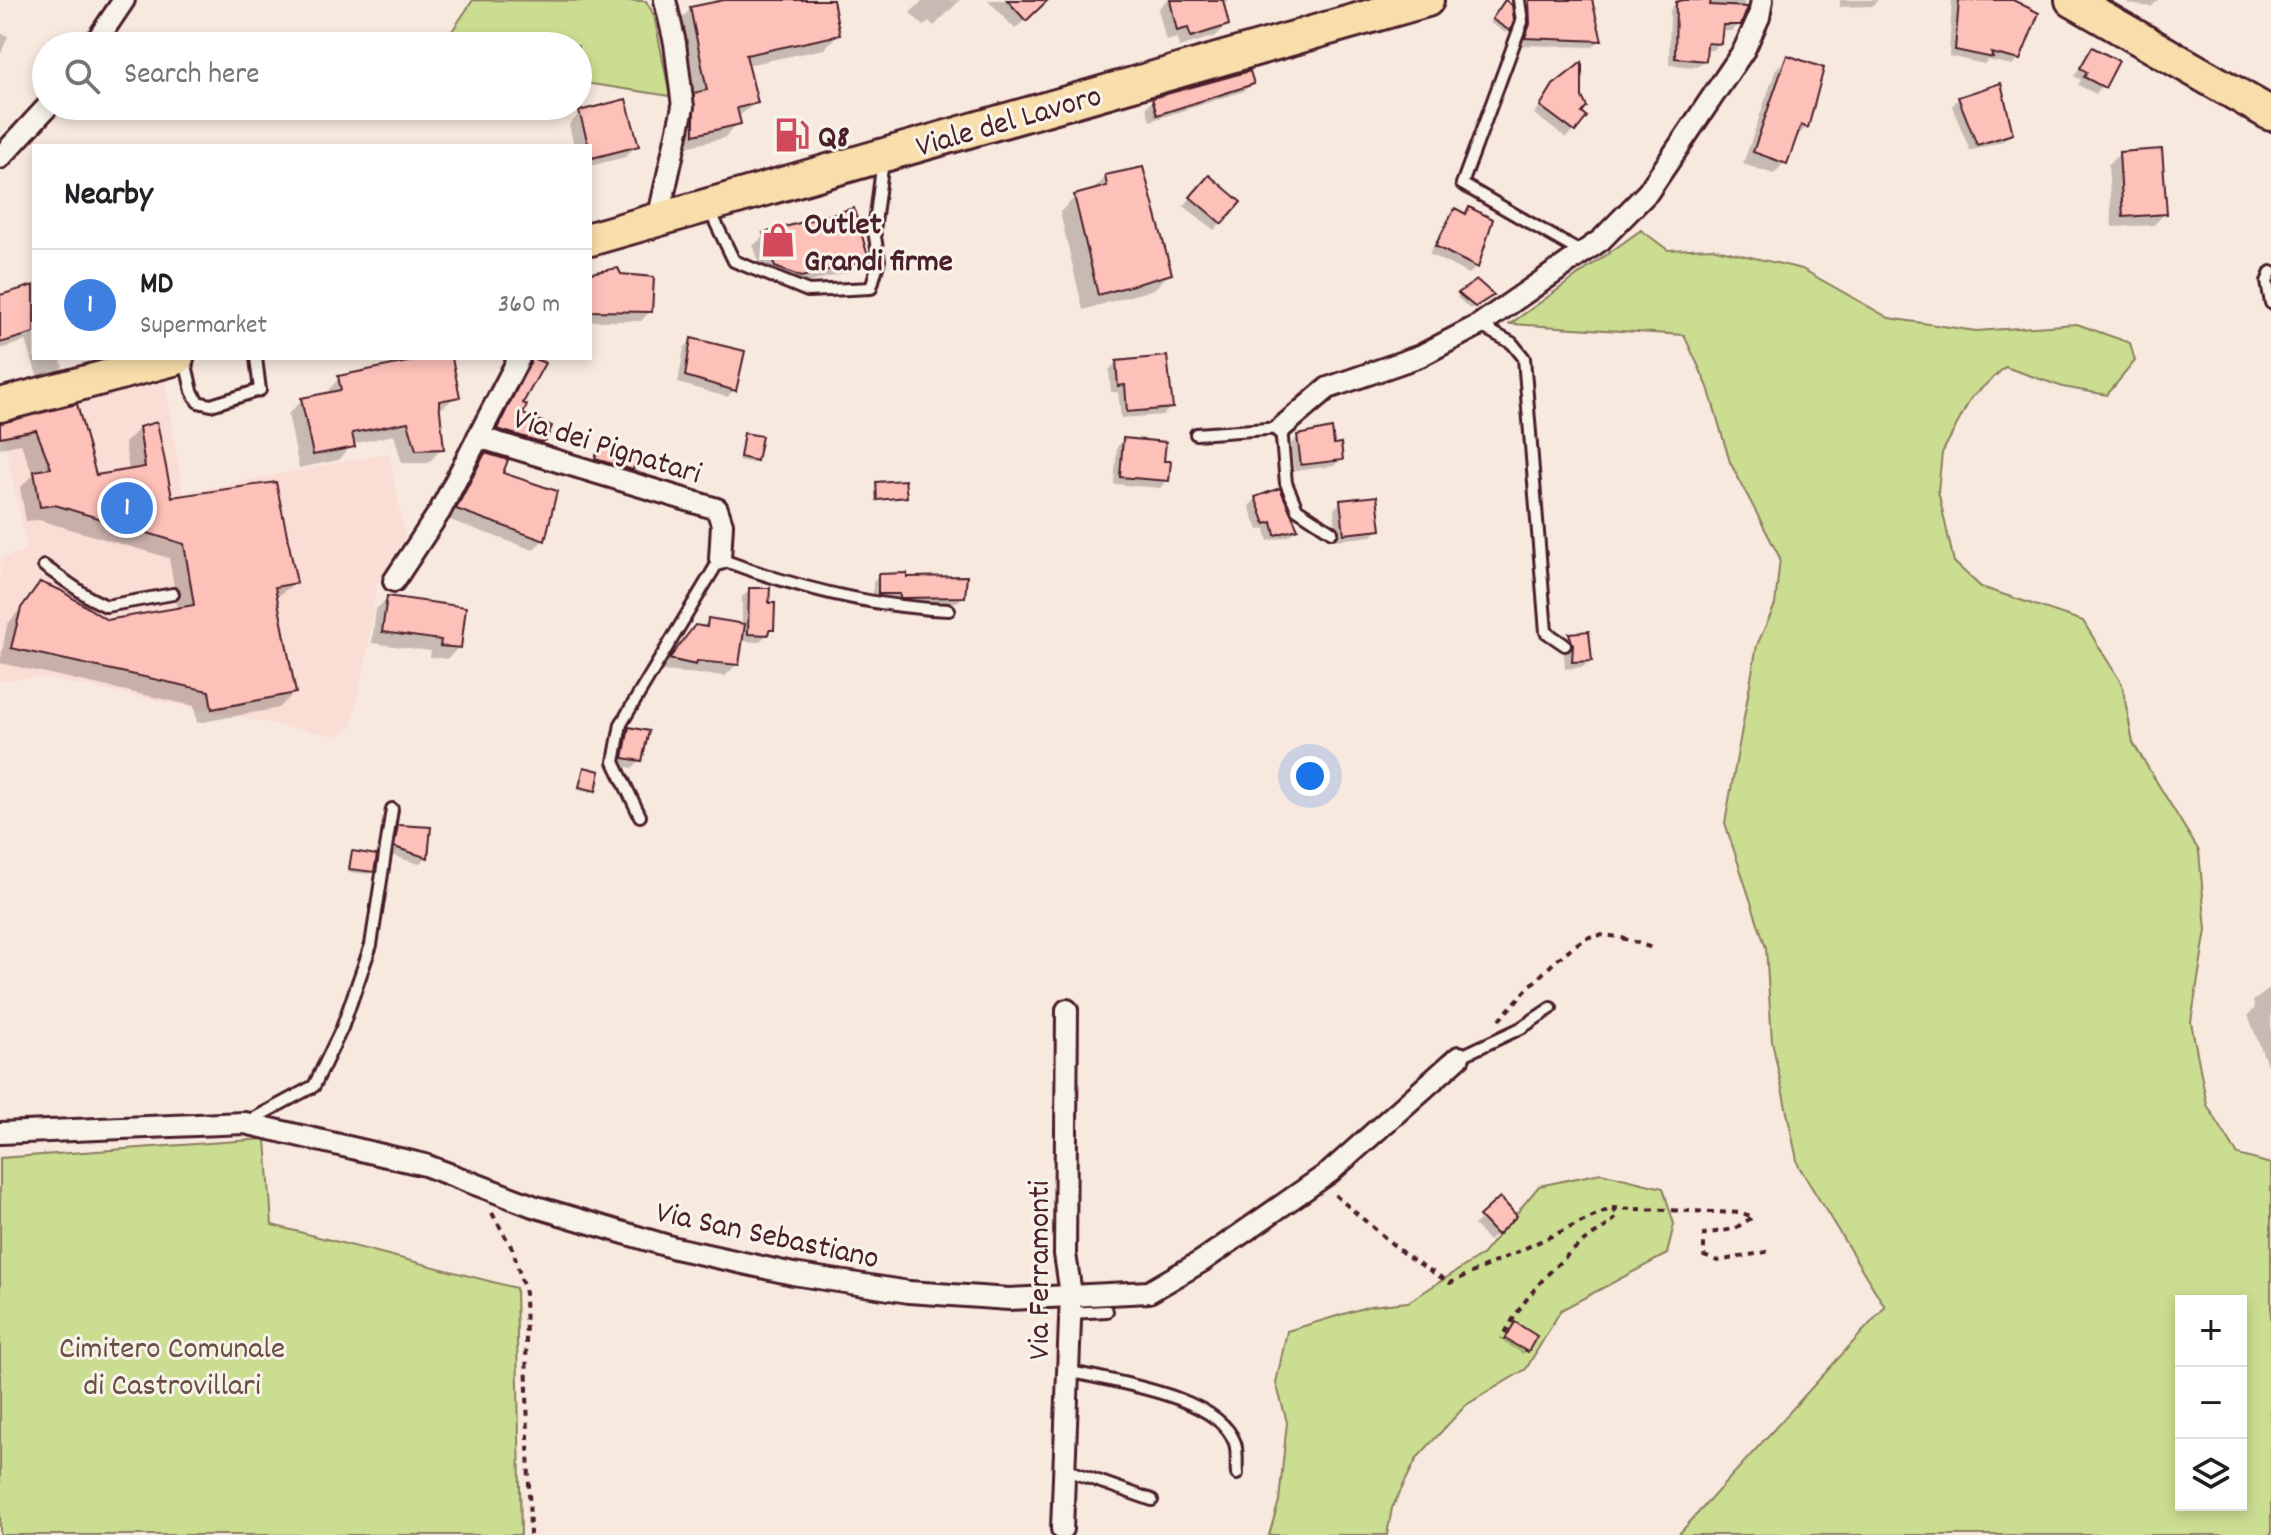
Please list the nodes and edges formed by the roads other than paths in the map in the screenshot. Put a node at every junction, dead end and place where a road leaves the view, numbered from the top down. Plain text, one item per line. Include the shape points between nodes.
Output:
1 (665, 0) edge
2 (1427, 0) edge
3 (1519, 0) edge
4 (1762, 0) edge
5 (2072, 0) edge
6 (115, 3) edge
7 (100, 32) edge
8 (2271, 114) edge
9 (35, 120) edge
10 (884, 154) junction
11 (0, 158) edge
12 (707, 205) junction
13 (658, 220) junction
14 (592, 238) edge
15 (1582, 253) junction
16 (2271, 272) edge
17 (2271, 303) edge
18 (1479, 325) junction
19 (169, 360) edge
20 (184, 360) edge
21 (256, 360) edge
22 (518, 360) edge
23 (0, 405) edge
24 (1281, 428) junction
25 (1196, 434) dead end
26 (478, 437) junction
27 (1332, 532) dead end
28 (720, 559) junction
29 (44, 566) dead end
30 (394, 581) dead end
31 (173, 594) dead end
32 (949, 610) dead end
33 (1565, 645) dead end
34 (392, 809) dead end
35 (640, 816) dead end
36 (1551, 1008) dead end
37 (1067, 1010) dead end
38 (1459, 1057) joint
39 (245, 1123) junction
40 (0, 1133) edge
41 (1070, 1304) junction
42 (1107, 1311) dead end
43 (1068, 1371) junction
44 (1064, 1469) junction
45 (1237, 1474) dead end
46 (1152, 1500) dead end
47 (1064, 1532) edge

1 - 13 street via 683,107
2 - 10 main road, Viale del Lavoro
3 - 15 lane via 1522,22 1462,184
4 - 15 street via 1744,50 1648,192
5 - 8 main road
6 - 7 street
9 - 11 street
10 - 12 main road, Viale del Lavoro
10 - 12 lane via 874,231 879,260 871,288 808,291 734,261
12 - 13 main road, Viale del Lavoro
13 - 14 main road, Viale del Lavoro
15 - 18 street
16 - 17 lane
18 - 24 street via 1420,356 1328,388
18 - 33 lane via 1512,343 1524,358 1546,632
19 - 23 main road
20 - 21 lane via 198,402 211,405 260,390
22 - 26 street, Via dei Pignatari
24 - 25 lane
24 - 27 lane via 1286,483 1297,509
26 - 28 street, Via dei Pignatari via 717,509 722,524
26 - 30 street, Via dei Pignatari via 440,511
28 - 32 lane via 779,582 892,608
28 - 35 lane via 621,724 614,762
29 - 31 lane via 106,606
34 - 39 lane via 371,945 342,1028 314,1086
36 - 38 lane
37 - 41 street, Via Ferramonti via 1065,1254
38 - 41 street, Via San Sebastiano via 1318,1180 1202,1261 1149,1292
39 - 40 street, Via San Sebastiano
39 - 41 street, Via San Sebastiano via 425,1165 533,1206 675,1248 793,1274 923,1293
41 - 42 lane
41 - 43 street, Via Ferramonti
43 - 44 street, Via Ferramonti
43 - 45 lane via 1162,1393 1218,1418 1235,1443
44 - 46 lane
44 - 47 street, Via Ferramonti

